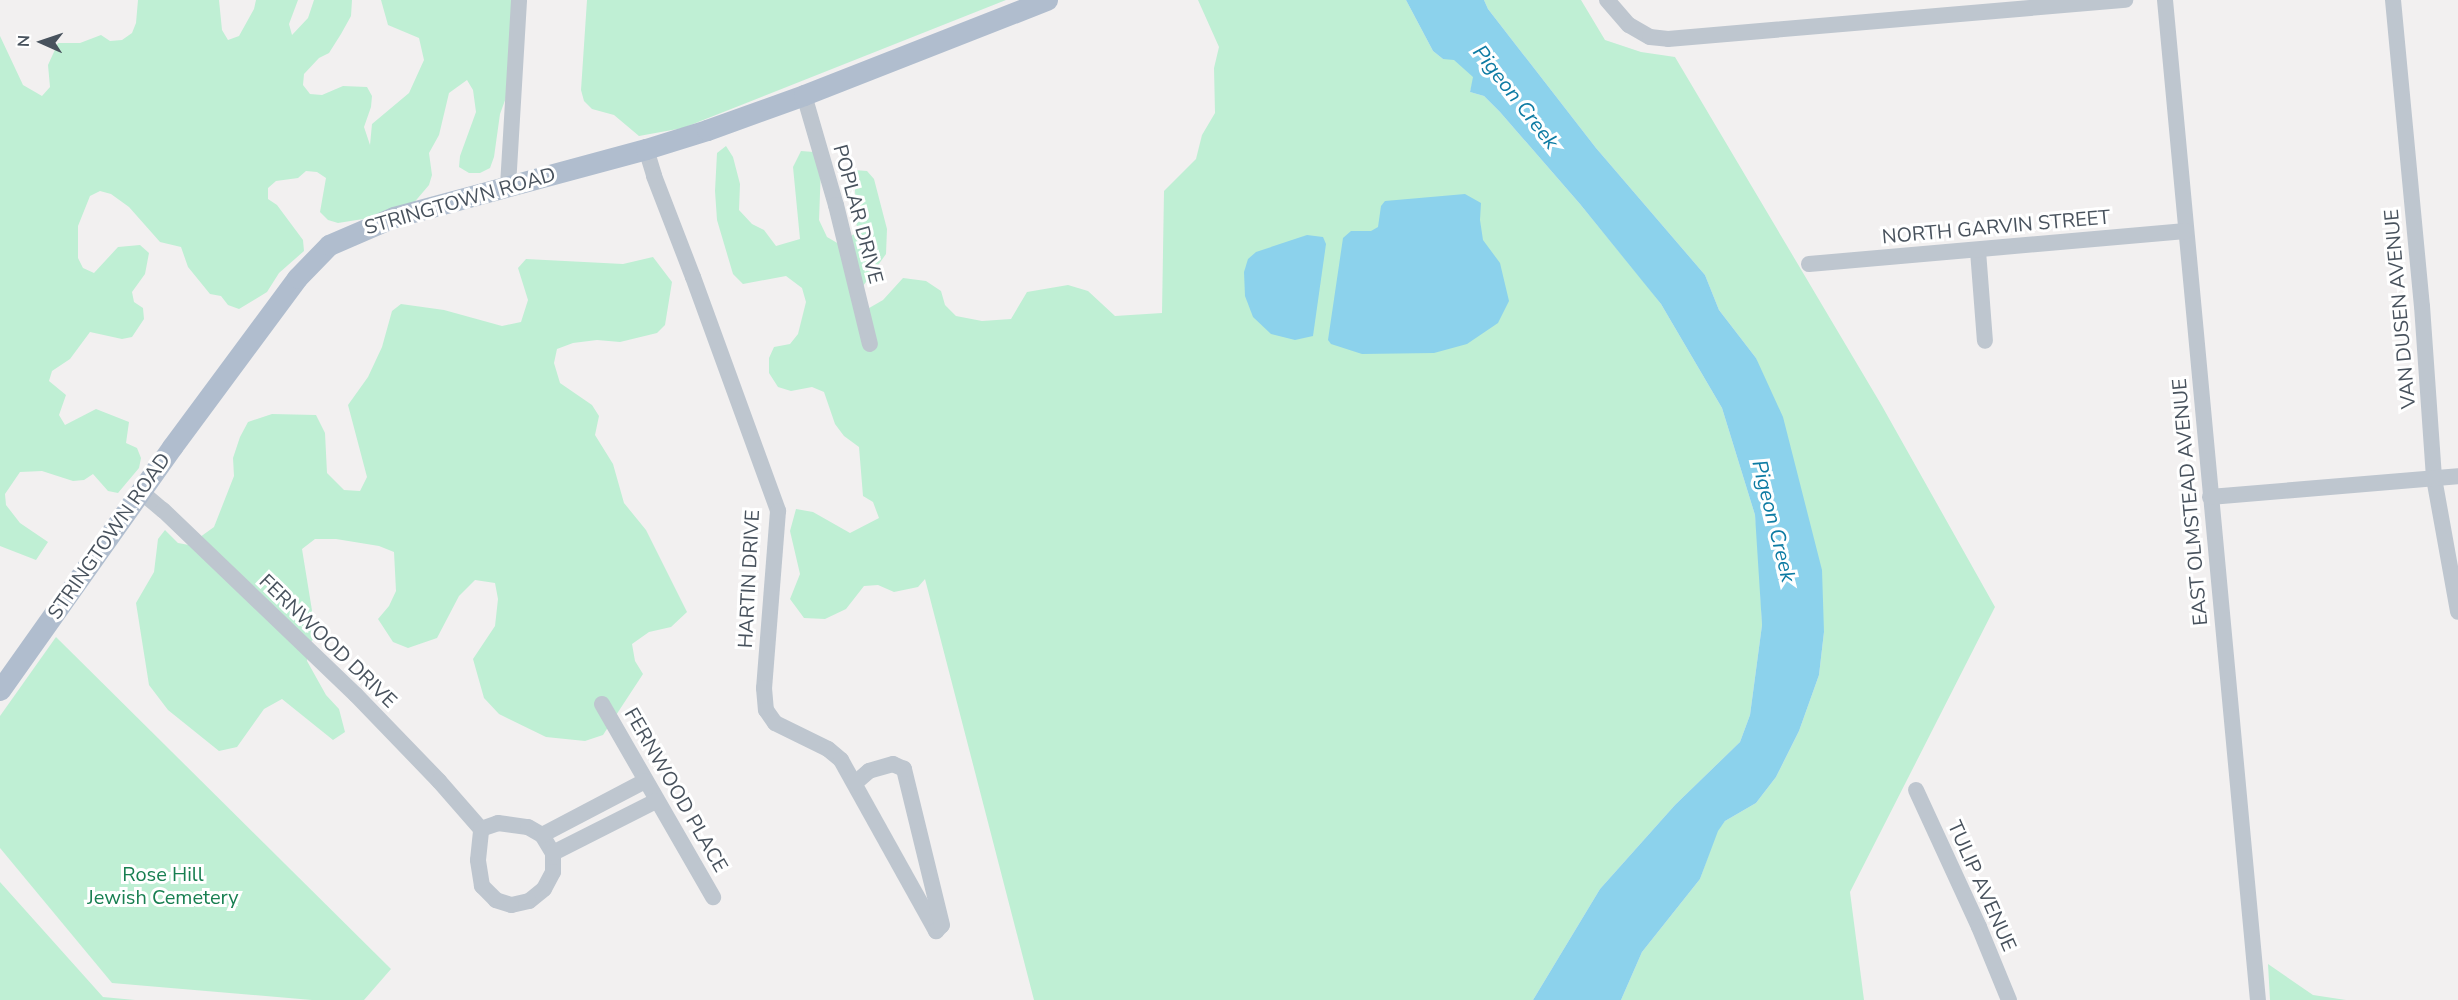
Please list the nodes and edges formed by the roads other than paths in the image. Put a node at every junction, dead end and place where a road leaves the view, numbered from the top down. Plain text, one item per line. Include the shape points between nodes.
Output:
1 (519, 0) edge
2 (1047, 0) edge
3 (1607, 0) edge
4 (2125, 0) edge
5 (2165, 0) edge
6 (2393, 0) edge
7 (804, 95) junction
8 (646, 149) junction
9 (508, 186) junction
10 (2186, 231) junction
11 (1978, 251) junction
12 (1809, 264) dead end
13 (1985, 341) dead end
14 (870, 344) dead end
15 (2458, 476) edge
16 (2434, 478) junction
17 (140, 492) junction
18 (2210, 497) junction
19 (2458, 612) edge
20 (0, 690) edge
21 (602, 704) dead end
22 (645, 781) junction
23 (855, 783) junction
24 (1916, 790) dead end
25 (656, 801) junction
26 (481, 829) junction
27 (542, 835) junction
28 (553, 853) junction
29 (713, 897) dead end
30 (2009, 1000) edge
31 (2258, 1000) edge

1 - 9 street
2 - 7 main road, STRINGTOWN ROAD
3 - 4 street via 1629,26 1650,37 1668,39
5 - 10 street, EAST OLMSTEAD AVENUE
6 - 16 street, VAN DUSEN AVENUE
7 - 8 main road, STRINGTOWN ROAD
7 - 14 street, POPLAR DRIVE
8 - 9 main road, STRINGTOWN ROAD
8 - 23 street, HARTIN DRIVE via 778,511 766,710 784,729 828,749 841,760
9 - 17 main road, STRINGTOWN ROAD via 394,217 329,245 297,278
10 - 11 street, NORTH GARVIN STREET
10 - 18 street, EAST OLMSTEAD AVENUE
11 - 12 street, NORTH GARVIN STREET
11 - 13 street
15 - 16 street
16 - 18 street
16 - 19 street, VAN DUSEN AVENUE
17 - 20 main road, STRINGTOWN ROAD
17 - 26 street, FERNWOOD DRIVE via 356,695
18 - 31 street, EAST OLMSTEAD AVENUE
21 - 22 street, FERNWOOD PLACE
22 - 25 street, FERNWOOD PLACE
22 - 27 street
23 - 23 street, HARTIN DRIVE via 936,930 942,926 939,907 904,769 893,764 869,771
24 - 30 street, TULIP AVENUE
25 - 28 street
25 - 29 street, FERNWOOD PLACE
26 - 27 street via 498,823 528,827
26 - 28 street via 478,873 482,886 496,900 512,904 529,901 544,889 553,872
27 - 28 street

